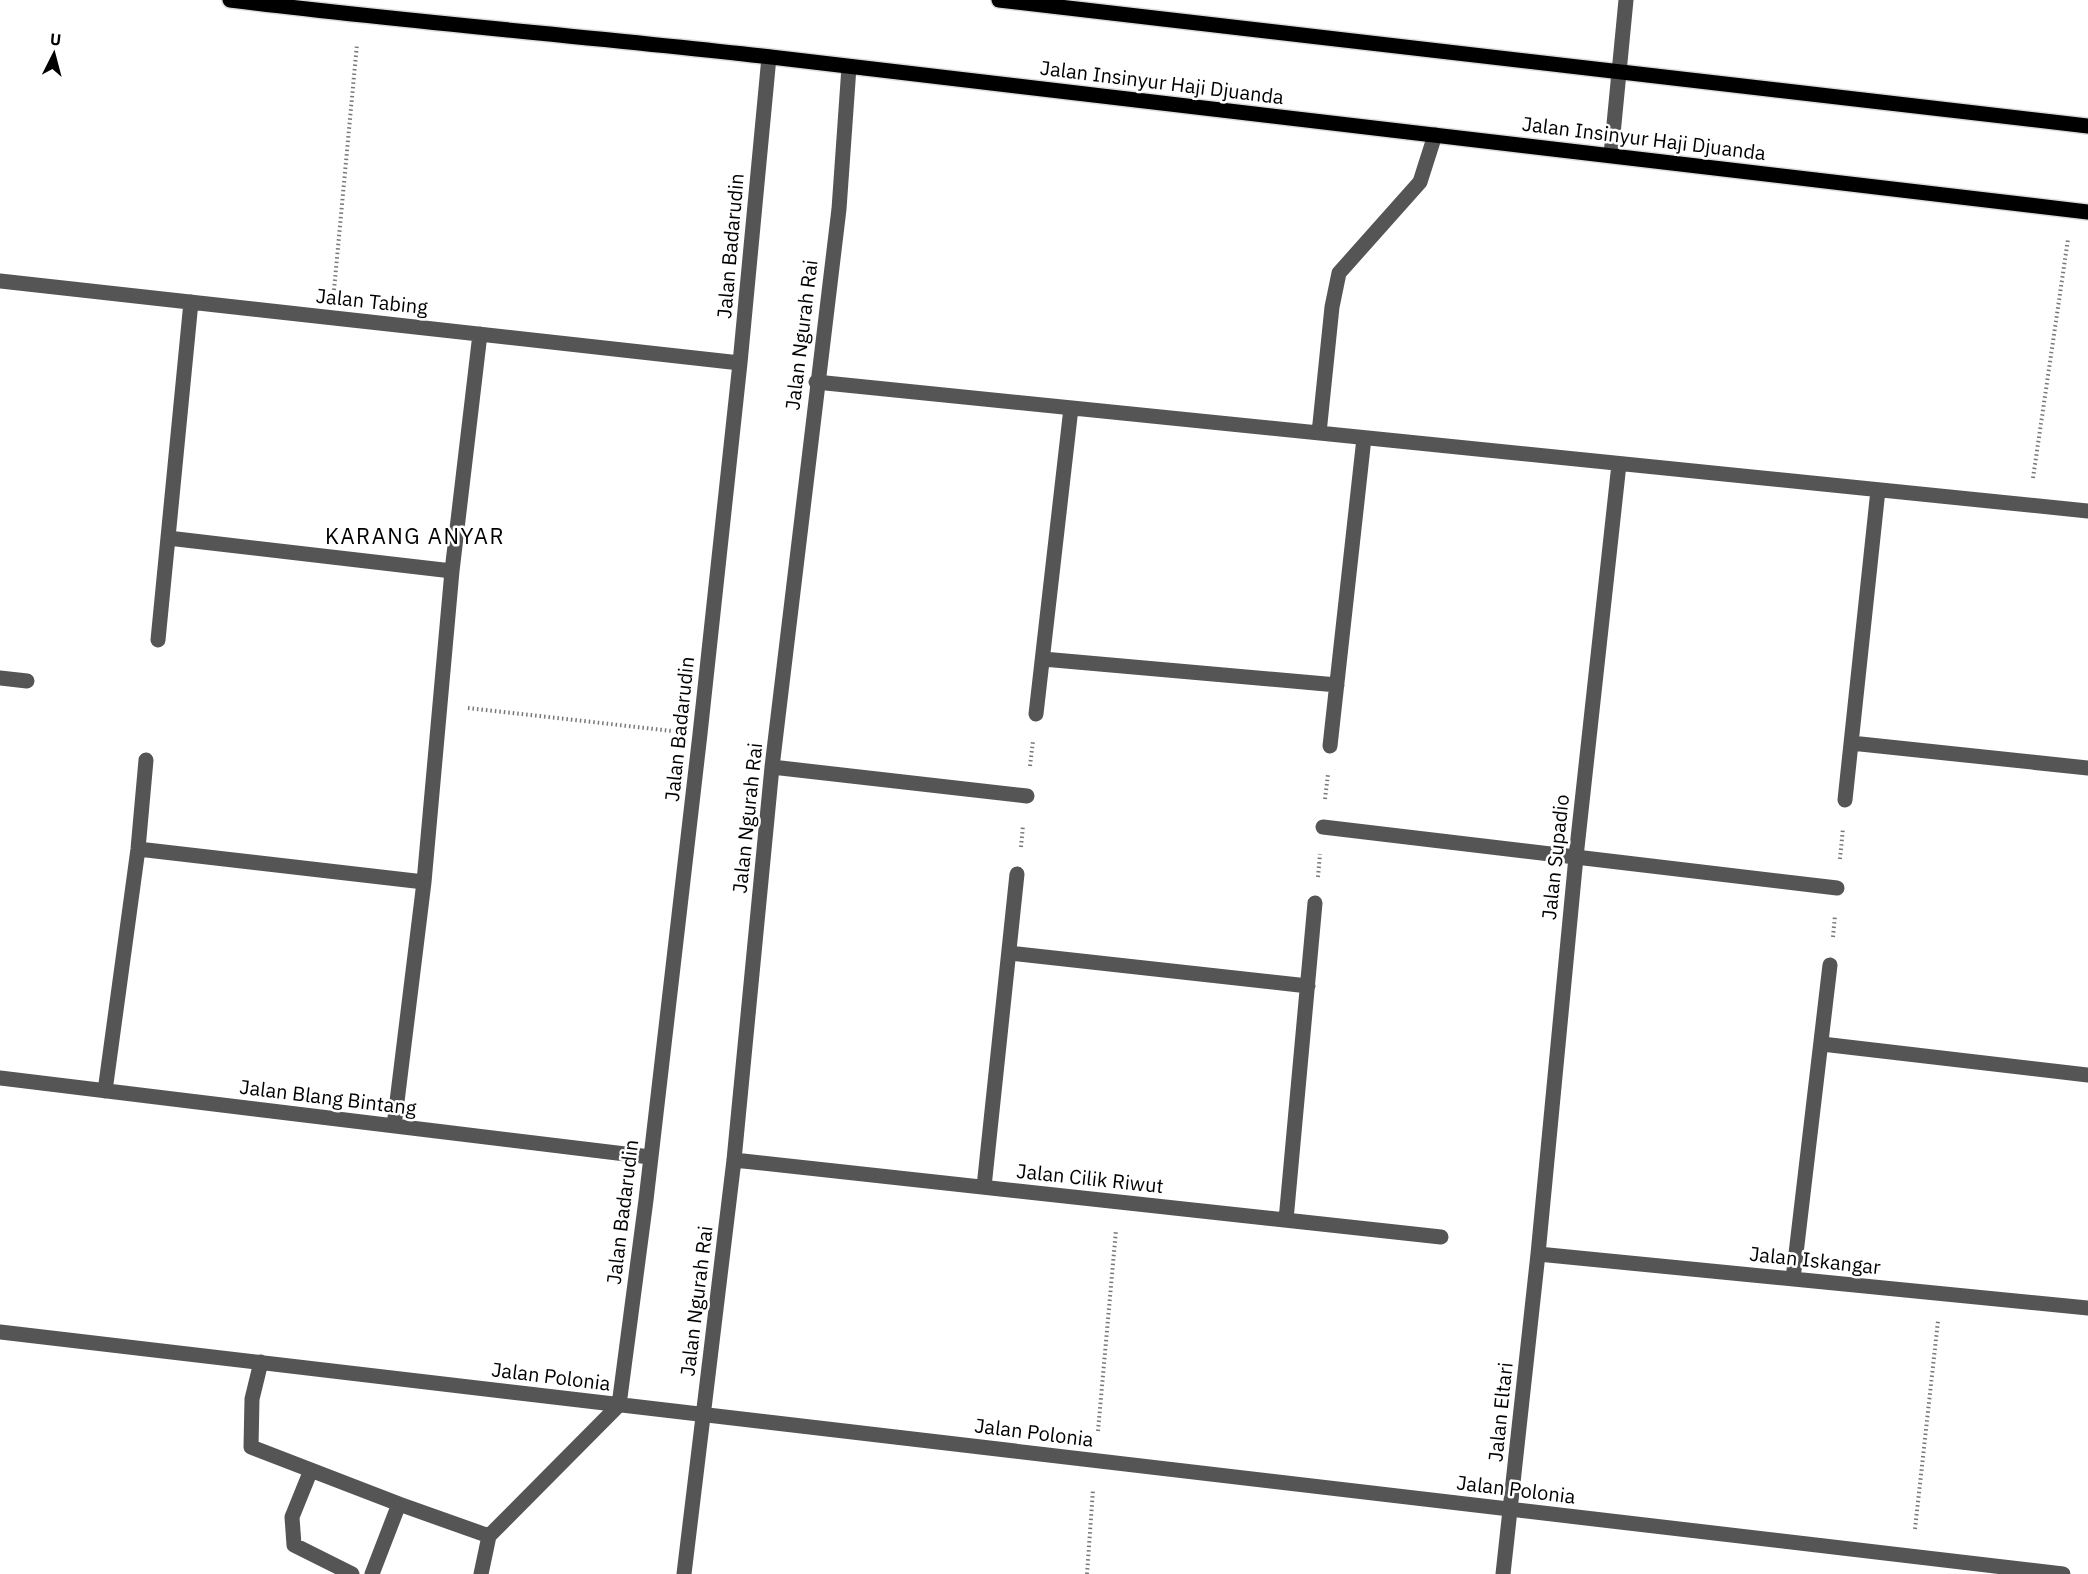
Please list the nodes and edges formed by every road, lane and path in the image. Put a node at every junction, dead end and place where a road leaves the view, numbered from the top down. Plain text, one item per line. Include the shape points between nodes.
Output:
1 (230, 0) edge
2 (999, 0) edge
3 (1626, 0) edge
4 (360, 16) junction
5 (769, 57) junction
6 (849, 67) junction
7 (1617, 74) junction
8 (2088, 126) edge
9 (1436, 135) junction
10 (1611, 155) junction
11 (2080, 211) edge
12 (0, 281) edge
13 (191, 302) junction
14 (332, 318) junction
15 (480, 334) junction
16 (740, 363) junction
17 (816, 382) junction
18 (1071, 408) junction
19 (1319, 433) junction
20 (1364, 438) junction
21 (1619, 464) junction
22 (1878, 490) junction
23 (2029, 506) junction
24 (2088, 512) edge
25 (168, 538) junction
26 (452, 571) junction
27 (158, 640) dead end
28 (1043, 659) junction
29 (0, 678) edge
30 (27, 681) dead end
31 (1336, 685) junction
32 (440, 705) junction
33 (1036, 714) dead end
34 (700, 734) junction
35 (1851, 743) junction
36 (1330, 746) dead end
37 (146, 760) dead end
38 (772, 767) junction
39 (2088, 768) edge
40 (1027, 796) dead end
41 (1845, 800) dead end
42 (1323, 827) dead end
43 (138, 849) junction
44 (1575, 857) junction
45 (1017, 874) dead end
46 (424, 882) junction
47 (1837, 888) dead end
48 (1315, 903) dead end
49 (1009, 953) junction
50 (1830, 965) dead end
51 (1308, 986) junction
52 (1822, 1044) junction
53 (2088, 1075) edge
54 (0, 1078) edge
55 (105, 1091) junction
56 (394, 1126) junction
57 (650, 1157) junction
58 (734, 1160) junction
59 (984, 1187) junction
60 (1118, 1202) junction
61 (1287, 1220) junction
62 (1440, 1237) dead end
63 (1538, 1254) junction
64 (1793, 1279) junction
65 (1941, 1294) junction
66 (2088, 1308) edge
67 (0, 1332) edge
68 (261, 1362) junction
69 (619, 1405) junction
70 (704, 1414) junction
71 (1095, 1460) junction
72 (311, 1470) junction
73 (399, 1504) junction
74 (1510, 1509) junction
75 (489, 1536) junction
76 (1912, 1556) junction
77 (352, 1574) edge
78 (372, 1574) edge
79 (482, 1574) edge
80 (684, 1574) edge
81 (1087, 1574) edge
82 (1503, 1574) edge
83 (2062, 1574) edge

1 - 4 main road, Jalan Insinyur Haji Djuanda
2 - 7 main road
3 - 7 street
4 - 5 main road, Jalan Insinyur Haji Djuanda
4 - 14 path
5 - 6 main road, Jalan Insinyur Haji Djuanda
5 - 16 street, Jalan Badarudin
6 - 9 main road, Jalan Insinyur Haji Djuanda
6 - 17 street, Jalan Ngurah Rai via 838,209
7 - 8 main road
7 - 10 street
9 - 10 main road, Jalan Insinyur Haji Djuanda
9 - 19 street via 1420,182 1339,273
10 - 11 main road, Jalan Insinyur Haji Djuanda
11 - 23 path
12 - 13 street, Jalan Tabing
13 - 14 street, Jalan Tabing
13 - 25 street
14 - 15 street, Jalan Tabing
15 - 16 street, Jalan Tabing
15 - 26 street
16 - 34 street, Jalan Badarudin
17 - 18 street
17 - 38 street, Jalan Ngurah Rai
18 - 19 street
18 - 28 street
19 - 20 street
20 - 21 street
20 - 31 street
21 - 22 street
21 - 44 street, Jalan Supadio
22 - 23 street
22 - 35 street
23 - 24 street
25 - 26 street
25 - 27 street
26 - 32 street
28 - 31 street
28 - 33 street
29 - 30 street
31 - 36 street
32 - 34 path
32 - 46 street
34 - 57 street, Jalan Badarudin
35 - 39 street
35 - 41 street
37 - 43 street
38 - 40 street
38 - 58 street, Jalan Ngurah Rai
42 - 44 street
43 - 46 street
43 - 55 street
44 - 47 street
44 - 63 street, Jalan Supadio
45 - 49 street
46 - 56 street
48 - 51 street
49 - 51 street
49 - 59 street
50 - 52 street
51 - 61 street
52 - 53 street
52 - 64 street
54 - 55 street, Jalan Blang Bintang
55 - 56 street, Jalan Blang Bintang
56 - 57 street, Jalan Blang Bintang
57 - 69 street, Jalan Badarudin
58 - 59 street, Jalan Cilik Riwut
58 - 70 street, Jalan Ngurah Rai
59 - 60 street, Jalan Cilik Riwut
60 - 61 street, Jalan Cilik Riwut
60 - 71 path
61 - 62 street, Jalan Cilik Riwut
63 - 64 street, Jalan Iskangar
63 - 74 street, Jalan Eltari
64 - 65 street, Jalan Iskangar
65 - 66 street, Jalan Iskangar
65 - 76 path
67 - 68 street, Jalan Polonia
68 - 69 street, Jalan Polonia
68 - 72 street via 252,1399 251,1447
69 - 70 street, Jalan Polonia
69 - 75 street
70 - 71 street, Jalan Polonia
70 - 80 street, Jalan Ngurah Rai
71 - 74 street, Jalan Polonia
71 - 81 path
72 - 73 street
72 - 77 street via 292,1516 294,1545
73 - 75 street
73 - 78 street
74 - 76 street, Jalan Polonia
74 - 82 street, Jalan Eltari
75 - 79 street
76 - 83 street, Jalan Polonia

